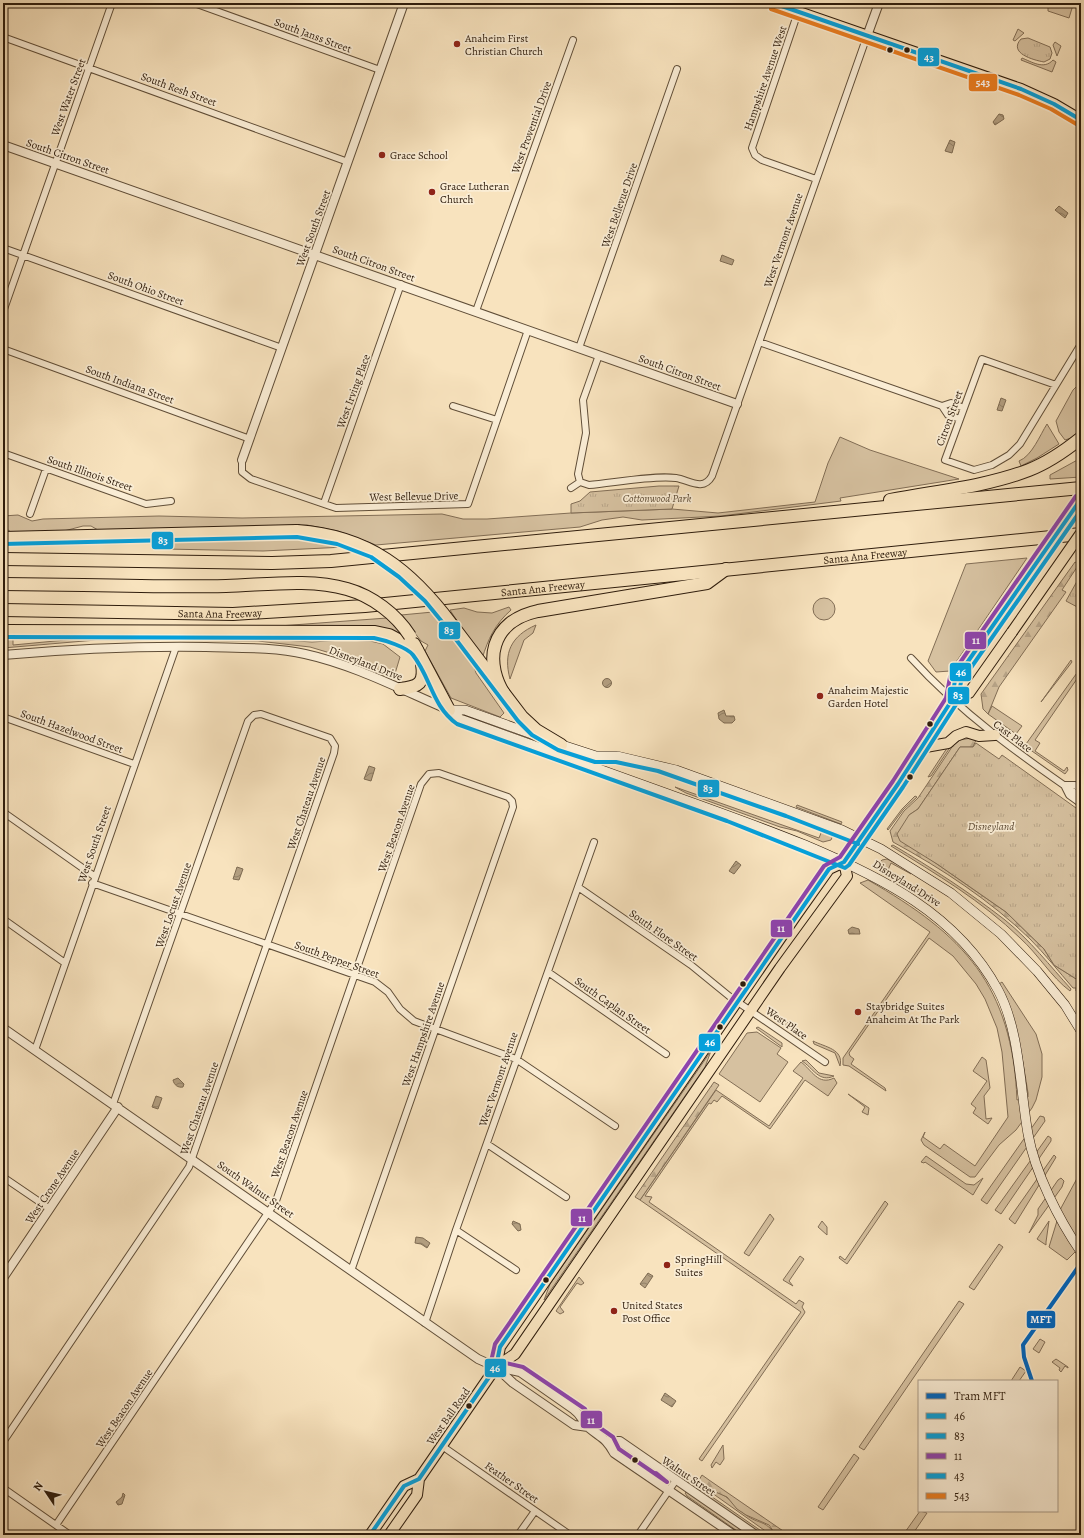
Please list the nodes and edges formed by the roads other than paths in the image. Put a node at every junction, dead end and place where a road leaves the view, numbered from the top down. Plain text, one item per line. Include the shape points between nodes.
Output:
1 (112, 3) edge
2 (194, 3) edge
3 (404, 3) edge
4 (774, 3) edge
5 (879, 3) edge
6 (798, 12) junction
7 (867, 36) junction
8 (3, 37) edge
9 (573, 40) dead end
10 (89, 68) junction
11 (677, 69) dead end
12 (380, 70) junction
13 (1081, 120) edge
14 (3, 145) edge
15 (348, 162) junction
16 (55, 164) junction
17 (816, 180) junction
18 (3, 248) edge
19 (315, 254) junction
20 (23, 255) junction
21 (401, 284) junction
22 (476, 311) junction
23 (3, 312) edge
24 (528, 330) junction
25 (759, 342) junction
26 (1081, 344) edge
27 (282, 348) junction
28 (579, 348) junction
29 (3, 349) edge
30 (599, 355) junction
31 (1056, 386) junction
32 (737, 404) junction
33 (453, 406) dead end
34 (942, 406) junction
35 (964, 408) junction
36 (960, 419) junction
37 (497, 420) junction
38 (1081, 438) edge
39 (250, 439) junction
40 (3, 453) edge
41 (242, 460) joint
42 (46, 469) junction
43 (580, 482) junction
44 (571, 488) dead end
45 (1081, 488) edge
46 (1081, 499) edge
47 (171, 501) dead end
48 (324, 504) junction
49 (30, 514) dead end
50 (810, 515) junction
51 (1081, 534) edge
52 (3, 538) edge
53 (3, 559) edge
54 (726, 569) junction
55 (3, 584) edge
56 (3, 610) edge
57 (3, 631) edge
58 (176, 647) junction
59 (419, 654) junction
60 (3, 655) edge
61 (911, 658) dead end
62 (400, 689) junction
63 (508, 700) junction
64 (952, 700) junction
65 (449, 710) junction
66 (3, 717) edge
67 (996, 735) junction
68 (334, 743) joint
69 (561, 745) junction
70 (920, 748) junction
71 (134, 764) junction
72 (1064, 785) junction
73 (1081, 790) edge
74 (1080, 800) edge
75 (513, 804) joint
76 (3, 812) edge
77 (860, 838) junction
78 (594, 842) dead end
79 (844, 862) junction
80 (94, 876) junction
81 (92, 883) junction
82 (578, 887) junction
83 (180, 914) junction
84 (3, 920) edge
85 (267, 944) junction
86 (65, 963) junction
87 (548, 972) junction
88 (355, 975) junction
89 (737, 1001) junction
90 (751, 1011) junction
91 (3, 1028) edge
92 (435, 1030) junction
93 (1081, 1031) edge
94 (35, 1050) junction
95 (666, 1054) dead end
96 (516, 1059) junction
97 (825, 1062) dead end
98 (116, 1106) junction
99 (615, 1126) dead end
100 (487, 1144) junction
101 (192, 1158) junction
102 (3, 1177) edge
103 (566, 1197) dead end
104 (50, 1209) junction
105 (269, 1212) junction
106 (456, 1230) junction
107 (1081, 1252) edge
108 (516, 1270) dead end
109 (351, 1271) junction
110 (3, 1278) edge
111 (425, 1323) junction
112 (496, 1367) junction
113 (588, 1427) junction
114 (3, 1442) edge
115 (608, 1442) junction
116 (442, 1446) junction
117 (419, 1479) junction
118 (676, 1480) junction
119 (3, 1488) edge
120 (669, 1490) junction
121 (535, 1511) junction
122 (56, 1525) junction
123 (70, 1535) edge
124 (370, 1535) edge
125 (389, 1535) edge
126 (518, 1535) edge
127 (570, 1535) edge
128 (638, 1535) edge
129 (734, 1535) edge
130 (756, 1535) edge

1 - 10 street, West Water Street
2 - 12 street, South Janss Street
3 - 12 street, West South Street
4 - 6 main road
5 - 7 street, West Vermont Avenue
6 - 7 main road
6 - 17 street, Hampshire Avenue West via 752,144 753,152 762,160
7 - 13 main road via 1021,89
7 - 17 street, West Vermont Avenue
8 - 10 street, South Resh Street
9 - 22 street, West Provential Drive
10 - 15 street, South Resh Street
10 - 16 street, West Water Street
11 - 28 street, West Bellevue Drive
12 - 15 street, West South Street
14 - 16 street, South Citron Street
15 - 19 street, West South Street
16 - 19 street, South Citron Street
16 - 20 street, West Water Street
17 - 25 street, West Vermont Avenue
18 - 20 street, South Ohio Street
19 - 21 street, South Citron Street
19 - 27 street, West South Street
20 - 23 street, West Water Street
20 - 27 street, South Ohio Street
21 - 22 street, South Citron Street
21 - 48 street, West Irving Place
22 - 24 street, South Citron Street
24 - 28 street, South Citron Street
24 - 37 street, West Bellevue Drive
25 - 32 street, West Vermont Avenue
25 - 34 street
26 - 31 street, Citron Street
27 - 39 street, West South Street
28 - 30 street, South Citron Street
29 - 39 street, South Indiana Street
30 - 32 street, South Citron Street
30 - 43 street via 583,400 586,433 578,474
31 - 35 street, Citron Street via 982,359
31 - 36 street, Citron Street via 1020,444 1009,455 992,465 974,470 945,460
32 - 43 street, West Vermont Avenue via 712,476 706,484 672,478 589,485
33 - 37 street
34 - 35 street via 951,403
34 - 36 street via 948,414
35 - 36 street, Citron Street
37 - 48 street, West Bellevue Drive via 468,504 336,508
38 - 50 highway via 1029,470 1006,477
39 - 41 street, West South Street
40 - 42 street, South Illinois Street
41 - 48 street, West Bellevue Drive via 242,472 251,479
42 - 47 street, South Illinois Street via 146,504
42 - 49 street
43 - 44 street
45 - 50 highway
46 - 64 main road, bridge via 955,680
50 - 53 highway via 331,561 272,563
51 - 54 highway, Santa Ana Freeway
51 - 64 main road, bridge via 969,693
52 - 63 highway, bridge via 297,531 340,538 390,561 419,585
54 - 56 highway, Santa Ana Freeway via 302,611 232,614
54 - 63 highway via 707,583 538,611 515,619 497,639 493,656 495,674
55 - 59 highway, bridge via 329,585 349,589 370,599 397,620 410,636
57 - 59 highway via 374,632 389,636
58 - 60 street, Disneyland Drive via 100,648
58 - 62 street, Disneyland Drive via 270,650 305,654 344,665
58 - 71 street, West South Street
59 - 62 highway via 424,675 420,683 413,688
59 - 65 highway
61 - 64 street, Cast Place
62 - 65 street, Disneyland Drive
63 - 69 highway via 536,730
64 - 67 street, Cast Place
64 - 70 main road
65 - 69 main road, Disneyland Drive via 465,710
65 - 79 main road, Disneyland Drive via 460,719 729,815
66 - 71 street, South Hazelwood Street
67 - 70 main road via 979,736 966,732 948,743
67 - 72 street, Cast Place
68 - 83 street, West Locust Avenue via 325,736 261,714 254,715 246,723
68 - 85 street, West Chateau Avenue via 334,754
69 - 77 main road, Disneyland Drive via 596,756 617,756 665,767
70 - 77 main road
71 - 80 street, West South Street
72 - 73 street, Cast Place via 1075,785
72 - 74 street, Cast Place
75 - 88 street, West Beacon Avenue via 508,797 439,773 429,774 421,784
75 - 92 street, West Hampshire Avenue
76 - 80 street
77 - 79 main road
77 - 93 main road, Disneyland Drive via 911,867 978,914 1001,934 1037,971 1065,1005
78 - 82 street, West Vermont Avenue
79 - 89 main road, West Ball Road via 828,868
79 - 90 main road, West Ball Road via 847,876
79 - 107 main road, Disneyland Drive via 895,888 932,912 956,933 981,962 999,991 1010,1023 1019,1063 1028,1136 1040,1176 1065,1229
80 - 81 street, West South Street
81 - 83 street, South Pepper Street
81 - 86 street, West South Street
82 - 87 street, West Vermont Avenue
82 - 89 street, South Flore Street via 706,976
83 - 85 street, South Pepper Street
83 - 98 street, West Locust Avenue
84 - 86 street
85 - 88 street, South Pepper Street
85 - 101 street, West Chateau Avenue
86 - 94 street, West South Street
87 - 95 street, South Caplan Street
87 - 96 street, West Vermont Avenue
88 - 92 street, South Pepper Street via 380,985 409,1018
88 - 105 street, West Beacon Avenue via 276,1201
89 - 90 street, West Place
89 - 112 main road, West Ball Road via 500,1347
90 - 97 street, West Place
90 - 112 main road, West Ball Road via 515,1354
91 - 94 street, South Walnut Street
92 - 96 street, South Pepper Street
92 - 109 street, West Hampshire Avenue
94 - 98 street, South Walnut Street
96 - 99 street, South Pepper Street
96 - 100 street, West Vermont Avenue
98 - 101 street, South Walnut Street
98 - 104 street, West Crone Avenue
100 - 103 street
100 - 106 street, West Vermont Avenue
101 - 105 street, South Walnut Street
101 - 114 street, West Chateau Avenue via 189,1167
102 - 104 street
104 - 110 street, West Crone Avenue
105 - 109 street, South Walnut Street
105 - 122 street, West Beacon Avenue
106 - 108 street
106 - 111 street, West Vermont Avenue
109 - 111 street, South Walnut Street
111 - 112 street, South Walnut Street via 478,1359
112 - 113 street, Walnut Street via 513,1383 574,1425
112 - 113 street, Walnut Street via 520,1372 581,1414
112 - 116 main road, West Ball Road
113 - 115 street, Walnut Street
115 - 118 street, Walnut Street via 620,1441
115 - 120 street, Walnut Street via 614,1452
116 - 117 main road, West Ball Road
116 - 121 street, Feather Street
117 - 124 main road, West Ball Road via 404,1486
117 - 125 main road, West Ball Road via 417,1495
118 - 120 street
118 - 130 street, Walnut Street
119 - 122 street
120 - 128 street
120 - 129 street, Walnut Street
121 - 126 street
121 - 127 street, Feather Street
122 - 123 street

